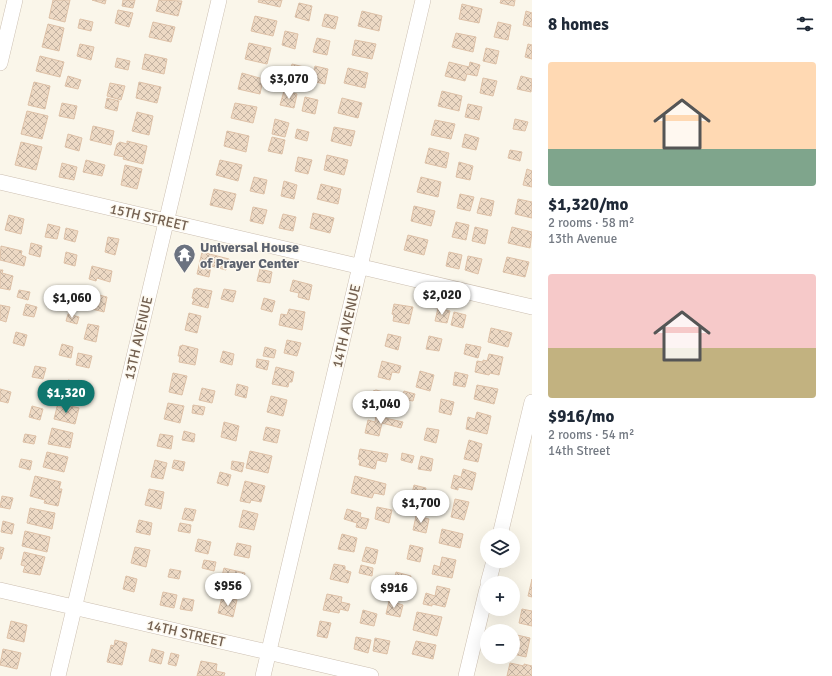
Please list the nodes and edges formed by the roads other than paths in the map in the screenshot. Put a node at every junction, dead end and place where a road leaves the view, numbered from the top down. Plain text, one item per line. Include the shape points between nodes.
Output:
1 (15, 0) edge
2 (219, 0) edge
3 (423, 0) edge
4 (0, 63) edge
5 (0, 182) edge
6 (166, 220) junction
7 (360, 267) junction
8 (532, 308) edge
9 (532, 402) edge
10 (502, 528) edge
11 (0, 590) edge
12 (75, 607) junction
13 (480, 616) edge
14 (268, 652) junction
15 (58, 676) edge
16 (262, 676) edge
17 (372, 676) edge
18 (466, 676) edge

1 - 4 street
2 - 6 street, 13TH AVENUE
3 - 7 street, 14TH AVENUE
5 - 6 street, 15TH STREET
6 - 7 street, 15TH STREET
6 - 12 street, 13TH AVENUE
7 - 8 street, 15TH STREET
7 - 14 street, 14TH AVENUE
9 - 10 street
11 - 12 street, 14TH STREET
12 - 14 street, 14TH STREET
12 - 15 street, 13TH AVENUE
13 - 18 street
14 - 16 street, 14TH AVENUE
14 - 17 street, 14TH STREET

